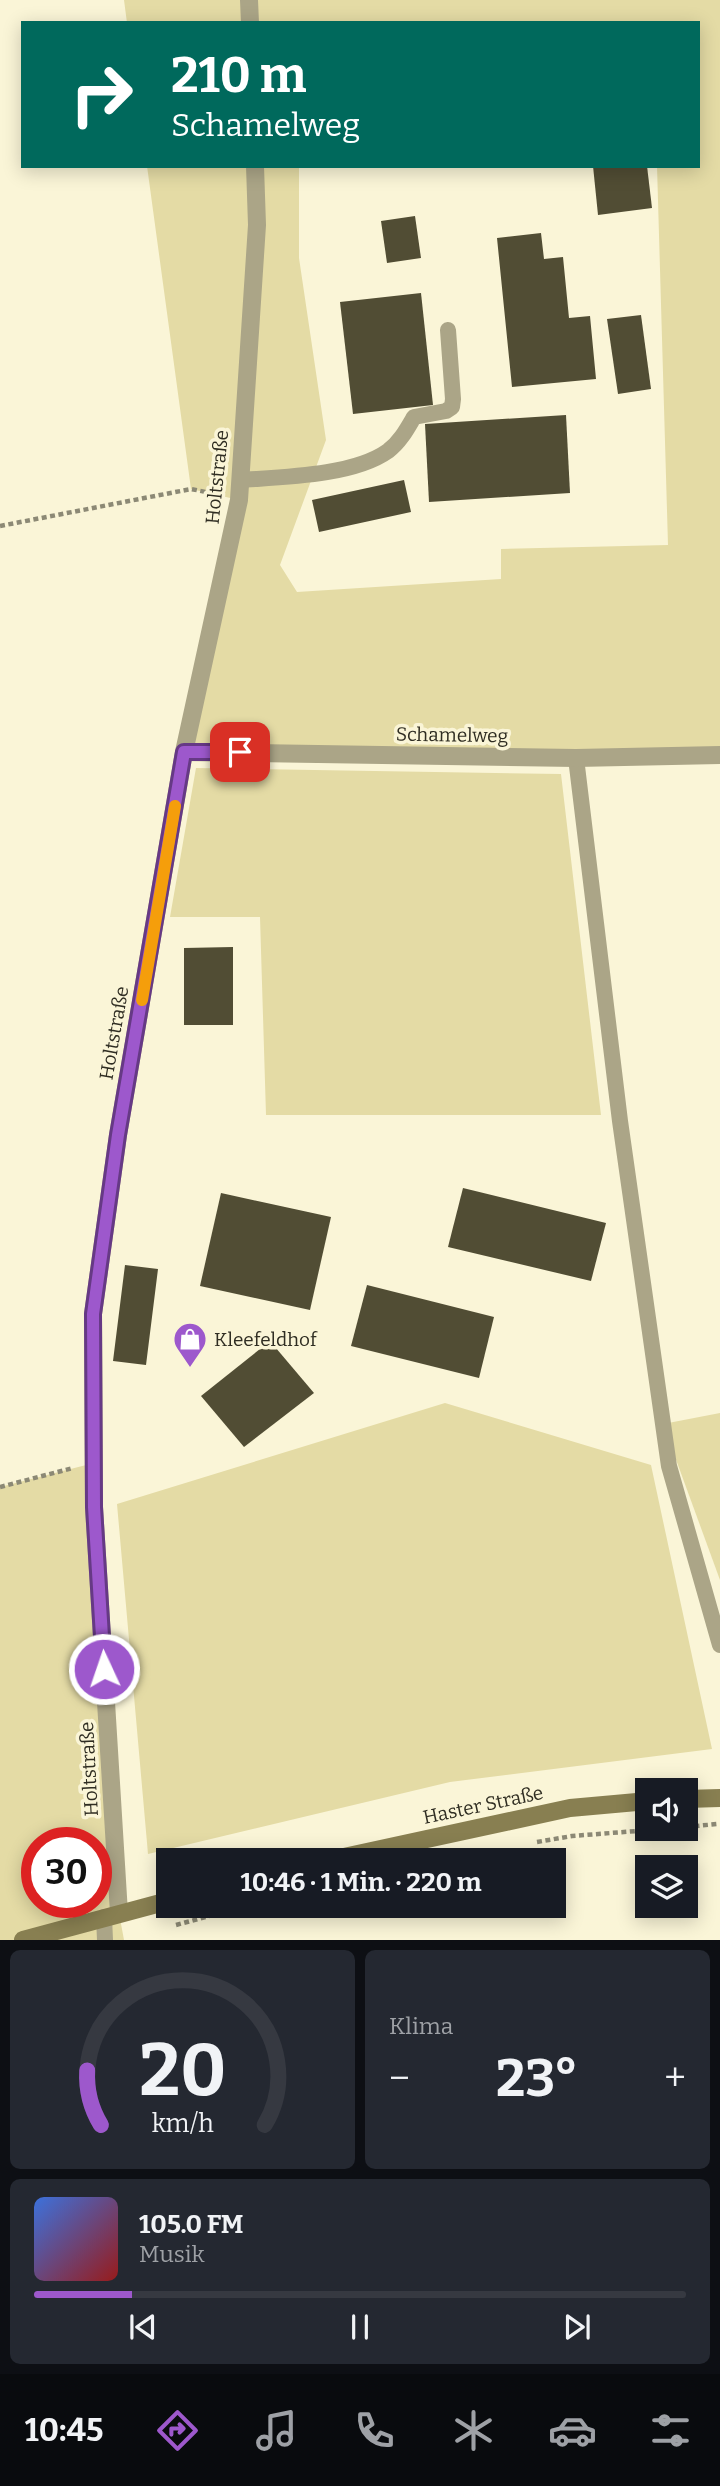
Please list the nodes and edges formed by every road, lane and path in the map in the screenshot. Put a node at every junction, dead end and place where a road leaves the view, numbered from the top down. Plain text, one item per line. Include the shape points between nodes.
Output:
1 (249, 0) edge
2 (250, 21) edge
3 (255, 168) edge
4 (449, 330) dead end
5 (240, 480) junction
6 (239, 500) junction
7 (0, 526) edge
8 (184, 752) junction
9 (720, 755) edge
10 (576, 758) junction
11 (94, 1463) junction
12 (0, 1487) edge
13 (720, 1645) edge
14 (720, 1798) edge
15 (698, 1799) edge
16 (635, 1802) edge
17 (720, 1824) edge
18 (698, 1826) edge
19 (107, 1827) edge
20 (635, 1831) edge
21 (533, 1843) dead end
22 (385, 1848) edge
23 (156, 1903) edge
24 (112, 1915) edge
25 (100, 1918) edge
26 (110, 1918) edge
27 (23, 1940) edge
28 (105, 1940) edge

1 - 2 street
3 - 5 street, Holtstraße via 257,225
4 - 5 lane via 452,407 414,417 389,451 371,461 302,476
5 - 6 street, Holtstraße
6 - 7 path via 191,489
6 - 8 street, Holtstraße
8 - 10 street, Schamelweg
8 - 11 street, Holtstraße via 118,1135 93,1314
9 - 10 street, Schamelweg
10 - 13 lane via 620,1121 669,1466
11 - 12 path
11 - 19 street, Holtstraße
14 - 15 main road
16 - 22 main road, Haster Straße via 570,1808
17 - 18 path
20 - 21 path
23 - 24 main road
25 - 27 main road
26 - 28 lane

